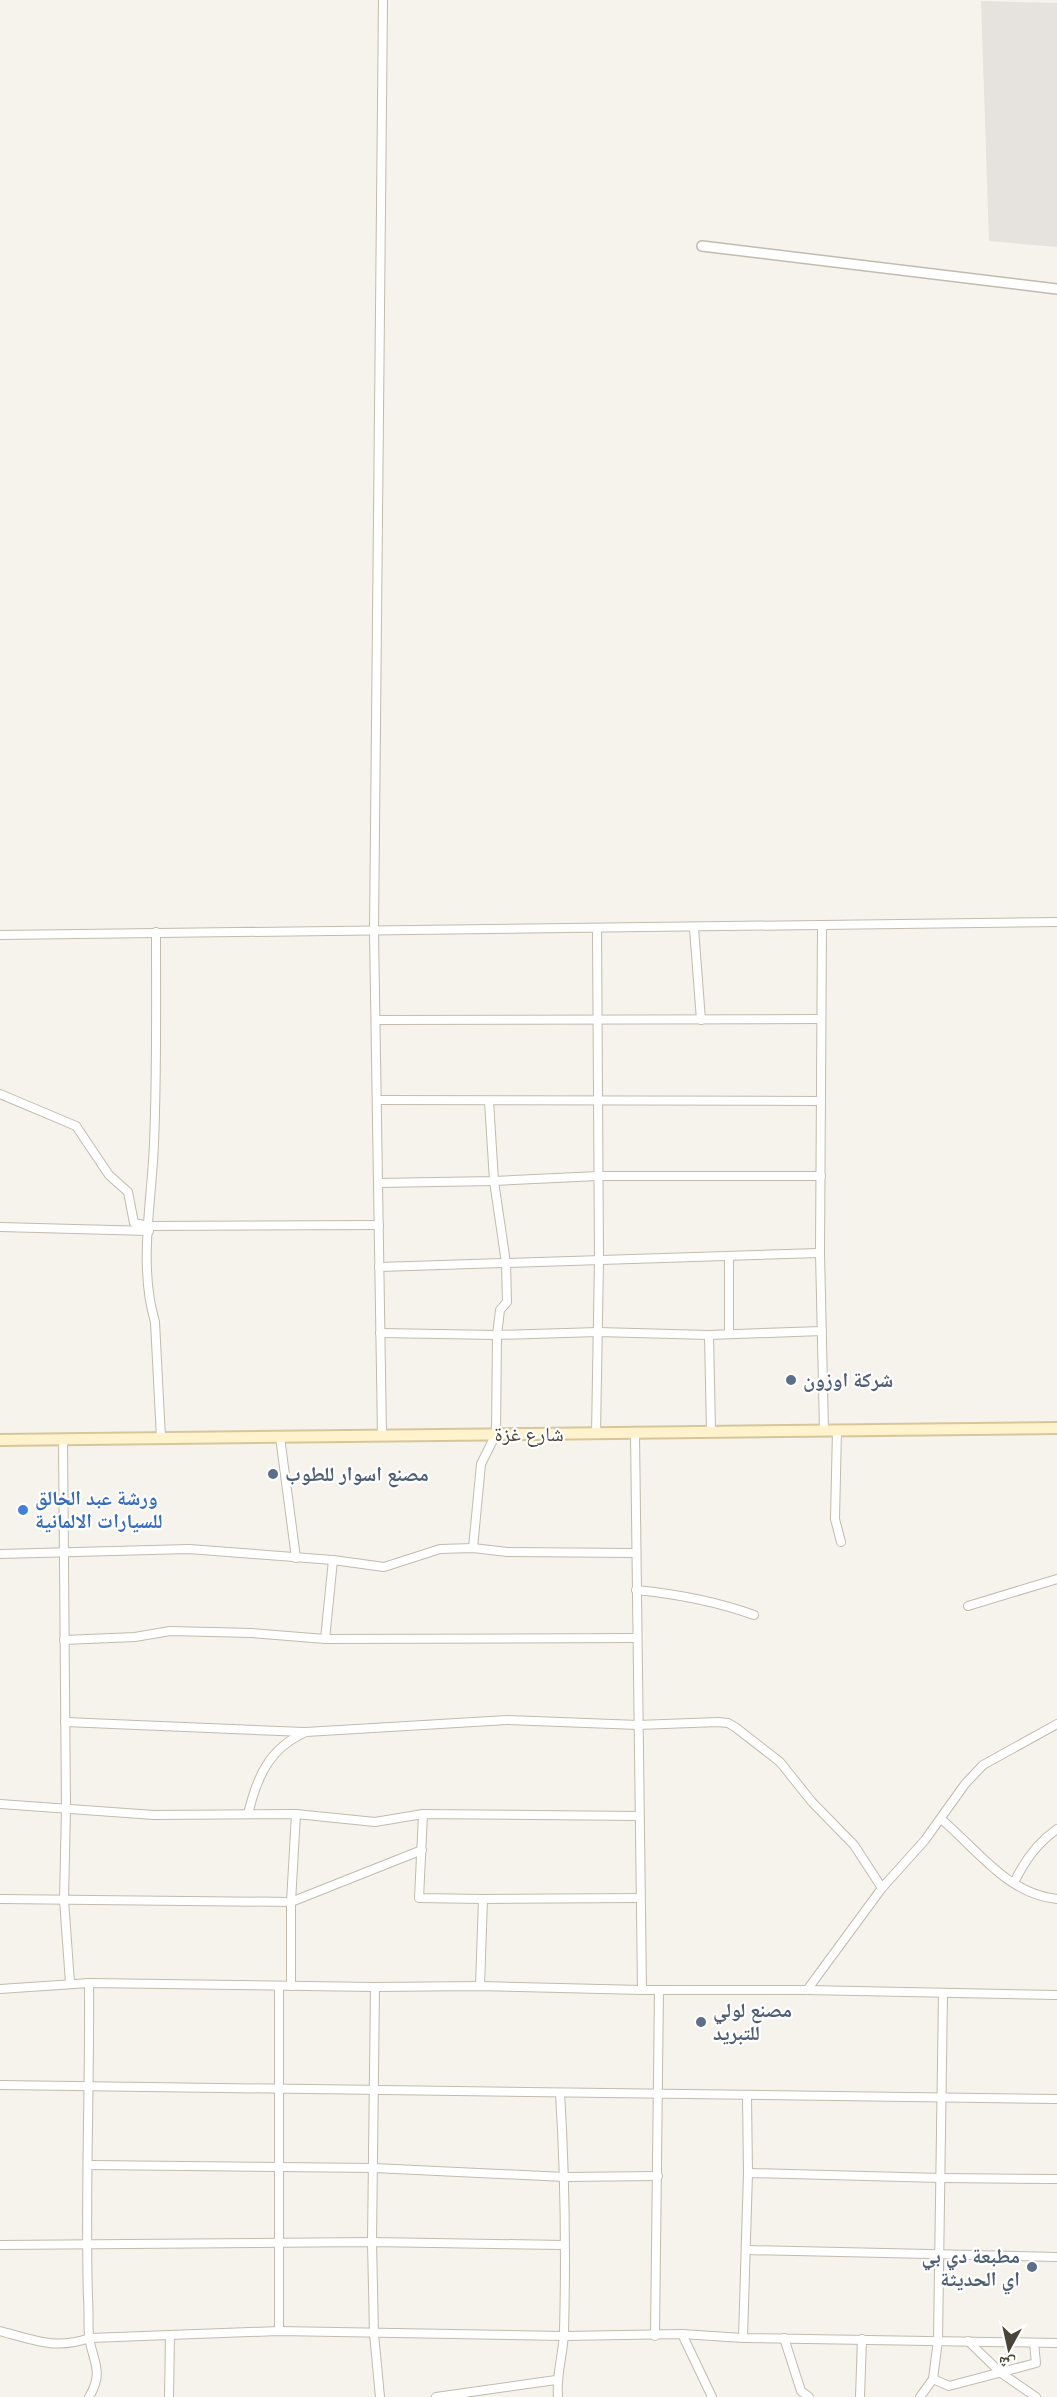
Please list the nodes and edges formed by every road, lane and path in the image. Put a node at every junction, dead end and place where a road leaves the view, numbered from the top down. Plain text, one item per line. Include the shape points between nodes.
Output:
1 (383, 0) edge
2 (702, 246) dead end
3 (1057, 289) edge
4 (1057, 922) edge
5 (822, 925) junction
6 (597, 928) junction
7 (694, 928) junction
8 (374, 930) junction
9 (156, 932) junction
10 (0, 934) edge
11 (596, 1019) junction
12 (821, 1019) junction
13 (376, 1020) junction
14 (701, 1020) junction
15 (0, 1094) edge
16 (377, 1100) junction
17 (489, 1101) junction
18 (598, 1101) junction
19 (821, 1101) junction
20 (598, 1176) junction
21 (821, 1176) junction
22 (494, 1181) junction
23 (378, 1183) junction
24 (379, 1225) junction
25 (0, 1227) edge
26 (149, 1228) junction
27 (820, 1253) junction
28 (729, 1257) junction
29 (599, 1260) junction
30 (506, 1263) junction
31 (379, 1267) junction
32 (822, 1331) junction
33 (598, 1332) junction
34 (380, 1333) junction
35 (729, 1334) junction
36 (497, 1335) junction
37 (709, 1335) junction
38 (1057, 1428) edge
39 (824, 1430) junction
40 (837, 1430) junction
41 (711, 1431) junction
42 (496, 1434) junction
43 (596, 1434) junction
44 (634, 1434) junction
45 (382, 1435) junction
46 (280, 1437) junction
47 (161, 1438) junction
48 (0, 1440) edge
49 (63, 1440) junction
50 (841, 1542) dead end
51 (473, 1548) junction
52 (63, 1552) junction
53 (0, 1554) edge
54 (635, 1554) junction
55 (296, 1558) junction
56 (333, 1560) junction
57 (1057, 1579) edge
58 (636, 1590) junction
59 (968, 1606) dead end
60 (754, 1614) dead end
61 (637, 1638) junction
62 (325, 1639) junction
63 (64, 1640) junction
64 (65, 1722) junction
65 (1057, 1724) edge
66 (638, 1725) junction
67 (306, 1732) junction
68 (0, 1804) edge
69 (66, 1808) junction
70 (248, 1814) junction
71 (296, 1814) junction
72 (423, 1814) junction
73 (639, 1816) junction
74 (941, 1819) junction
75 (1057, 1829) edge
76 (422, 1850) junction
77 (1014, 1882) junction
78 (882, 1888) junction
79 (640, 1898) junction
80 (0, 1899) edge
81 (483, 1899) junction
82 (1057, 1899) edge
83 (64, 1900) junction
84 (291, 1902) junction
85 (70, 1983) junction
86 (89, 1983) junction
87 (279, 1986) junction
88 (291, 1986) junction
89 (480, 1986) junction
90 (375, 1987) junction
91 (0, 1989) edge
92 (642, 1990) junction
93 (658, 1990) junction
94 (807, 1990) junction
95 (943, 1994) junction
96 (1057, 1995) edge
97 (0, 2085) edge
98 (90, 2087) junction
99 (277, 2090) junction
100 (373, 2091) junction
101 (560, 2094) junction
102 (657, 2095) junction
103 (747, 2096) junction
104 (943, 2098) junction
105 (1057, 2099) edge
106 (88, 2165) junction
107 (278, 2167) junction
108 (374, 2168) junction
109 (748, 2173) junction
110 (565, 2176) junction
111 (658, 2176) junction
112 (941, 2178) junction
113 (1057, 2179) edge
114 (372, 2242) junction
115 (280, 2243) junction
116 (0, 2245) edge
117 (564, 2245) junction
118 (87, 2246) junction
119 (746, 2250) junction
120 (940, 2256) junction
121 (1057, 2257) edge
122 (0, 2331) edge
123 (279, 2331) junction
124 (374, 2334) junction
125 (682, 2334) junction
126 (170, 2336) junction
127 (564, 2336) junction
128 (655, 2336) junction
129 (90, 2338) junction
130 (743, 2338) junction
131 (784, 2338) junction
132 (862, 2339) junction
133 (938, 2340) junction
134 (968, 2341) junction
135 (1034, 2343) junction
136 (1057, 2343) edge
137 (1001, 2373) junction
138 (933, 2379) junction
139 (556, 2380) junction
140 (89, 2397) edge
141 (169, 2397) edge
142 (380, 2397) edge
143 (436, 2397) edge
144 (558, 2397) edge
145 (712, 2397) edge
146 (807, 2397) edge
147 (860, 2397) edge
148 (920, 2397) edge
149 (1036, 2397) edge

1 - 8 street
2 - 3 street
4 - 5 street
5 - 7 street
5 - 12 street
6 - 7 street
6 - 8 street
6 - 11 street
7 - 14 street
8 - 9 street
8 - 13 street
9 - 10 street
9 - 26 street via 156,1087
11 - 13 street
11 - 14 street
11 - 18 street
12 - 14 street
12 - 19 street
13 - 16 street
15 - 26 street via 76,1126 109,1175 128,1192 134,1223
16 - 17 street
16 - 23 street
17 - 18 street
17 - 22 street
18 - 19 street
18 - 20 street
19 - 21 street
20 - 21 street
20 - 22 street
20 - 29 street
21 - 27 street
22 - 23 street
22 - 30 street
23 - 24 street
24 - 26 street
24 - 31 street
25 - 26 street
26 - 47 street via 147,1263 155,1322
27 - 28 street
27 - 32 street
28 - 29 street
28 - 35 street
29 - 30 street
29 - 33 street
30 - 31 street
30 - 36 street via 507,1302 500,1310
31 - 34 street
32 - 35 street
32 - 39 street
33 - 36 street
33 - 37 street
33 - 43 street
34 - 36 street
34 - 45 street
35 - 37 street
36 - 42 street
37 - 41 street
38 - 40 main road, شارع غزة
39 - 40 main road, شارع غزة
39 - 41 main road, شارع غزة
40 - 50 street via 835,1520
41 - 44 main road, شارع غزة
42 - 43 main road, شارع غزة
42 - 45 main road, شارع غزة
42 - 51 street via 481,1464
43 - 44 main road, شارع غزة
44 - 54 street
45 - 46 main road, شارع غزة
46 - 47 main road, شارع غزة
46 - 55 street
47 - 49 main road, شارع غزة
48 - 49 main road, شارع غزة
49 - 52 street
51 - 54 street
51 - 56 street via 440,1549 384,1567
52 - 53 street
52 - 55 street via 189,1549
52 - 63 street
54 - 58 street
55 - 56 street
56 - 62 street
57 - 59 street
58 - 60 street via 681,1595
58 - 61 street
61 - 62 street
61 - 66 street
62 - 63 street via 170,1631 135,1637
63 - 64 street
64 - 67 street
64 - 69 street
65 - 74 street via 982,1765
66 - 67 street via 507,1720
66 - 73 street
66 - 78 street via 718,1722 735,1727 780,1762 854,1845
67 - 70 street via 289,1739 266,1764
68 - 69 street
69 - 70 street via 154,1815
69 - 83 street
70 - 71 street
71 - 72 street via 375,1822
71 - 84 street
72 - 73 street
72 - 76 street
73 - 79 street
74 - 77 street via 986,1863
74 - 78 street
75 - 77 street via 1035,1848
76 - 81 street via 419,1898
76 - 84 street
77 - 82 street via 1026,1892
78 - 94 street
79 - 81 street
79 - 92 street
80 - 83 street
81 - 89 street
83 - 84 street
83 - 85 street
84 - 88 street
85 - 86 street
85 - 91 street
86 - 87 street
86 - 98 street
87 - 88 street
87 - 99 street
88 - 90 street
89 - 90 street
89 - 92 street
90 - 100 street
92 - 93 street
93 - 94 street
93 - 102 street
94 - 95 street
95 - 96 street
95 - 104 street
97 - 98 street
98 - 99 street
98 - 106 street
99 - 100 street
99 - 107 street
100 - 101 street
100 - 108 street
101 - 102 street
101 - 110 street
102 - 103 street
102 - 111 street
103 - 104 street
103 - 109 street
104 - 105 street
104 - 112 street
106 - 107 street
106 - 118 street
107 - 108 street
107 - 115 street
108 - 110 street
108 - 114 street
109 - 112 street
109 - 119 street
110 - 111 street
110 - 117 street
111 - 128 street
112 - 113 street
112 - 120 street
114 - 115 street
114 - 117 street
114 - 124 street
115 - 118 street
115 - 123 street
116 - 118 street
117 - 127 street
118 - 129 street
119 - 120 street
119 - 130 street
120 - 121 street
120 - 133 street
122 - 129 street via 43,2344 65,2345
123 - 124 street
123 - 126 street
124 - 127 street
124 - 142 street
125 - 128 street
125 - 130 street
125 - 145 street
126 - 129 street
126 - 141 street
127 - 128 street
127 - 139 street
129 - 140 street via 98,2369
130 - 131 street
131 - 132 street
131 - 146 street via 801,2391
132 - 133 street
132 - 147 street
133 - 134 street
133 - 138 street
134 - 135 street
134 - 137 street
135 - 136 street
135 - 137 street via 1036,2363
137 - 138 street via 950,2386
137 - 149 street
138 - 148 street
139 - 143 street
139 - 144 street

